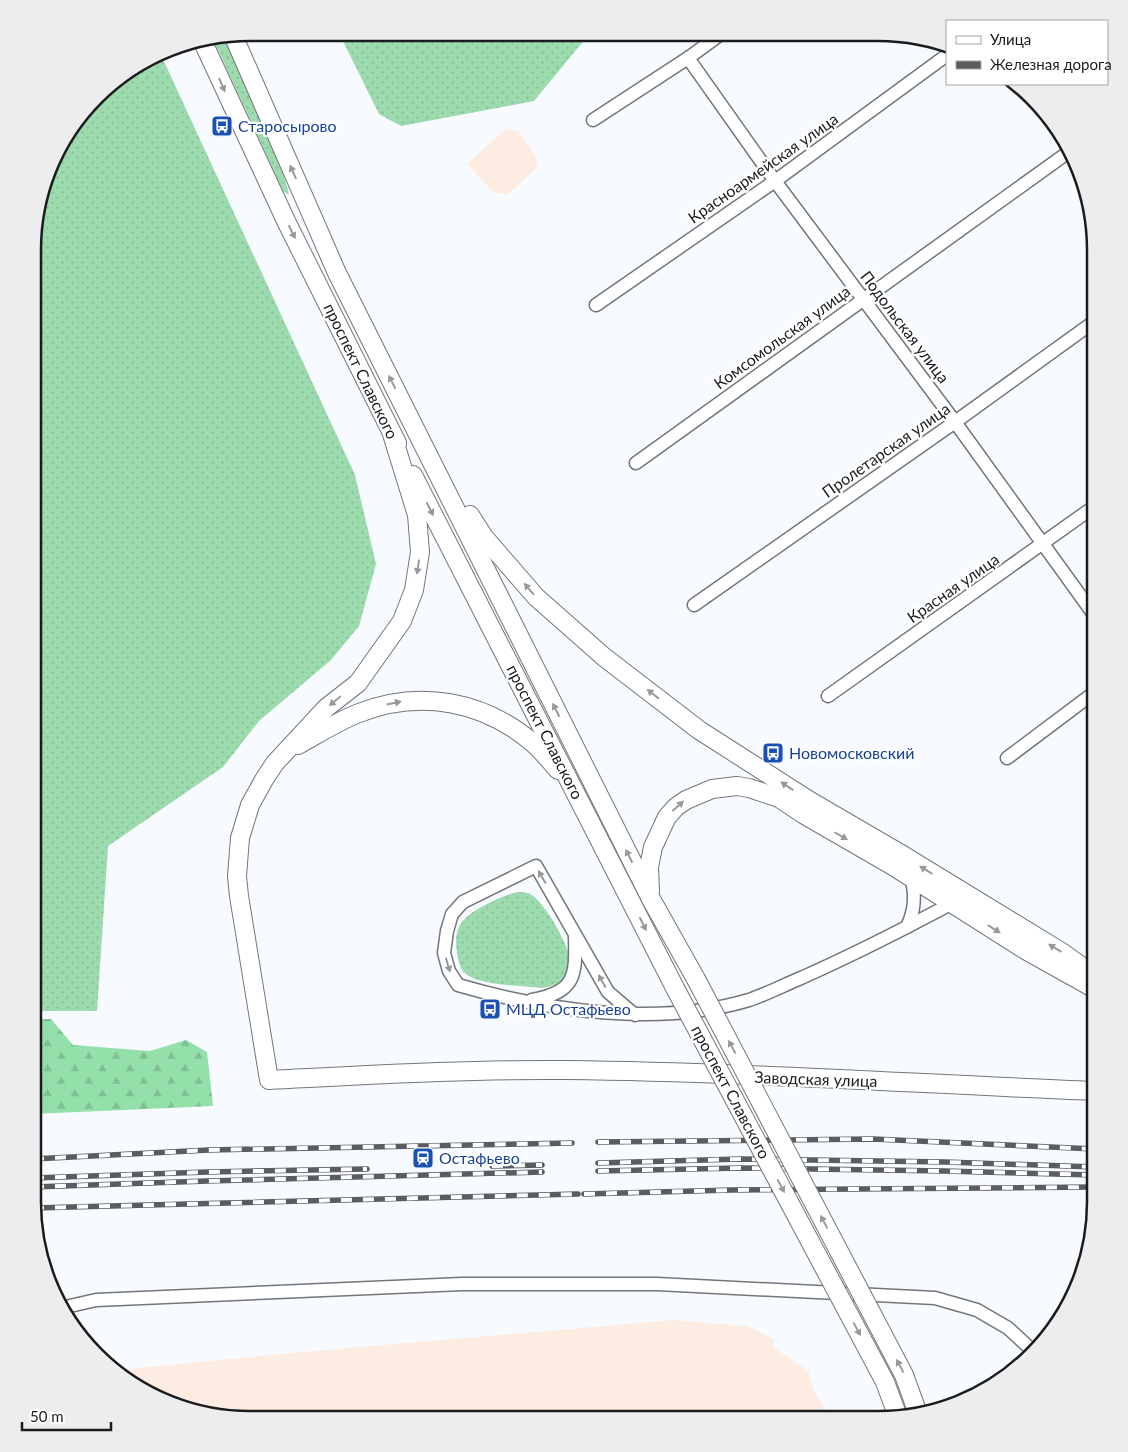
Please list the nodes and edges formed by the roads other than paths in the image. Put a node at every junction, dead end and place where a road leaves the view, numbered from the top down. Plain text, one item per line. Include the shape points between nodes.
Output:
1 (711, 41) edge
2 (236, 42) edge
3 (205, 46) edge
4 (946, 56) edge
5 (688, 58) junction
6 (593, 120) dead end
7 (1064, 155) edge
8 (775, 181) junction
9 (864, 298) junction
10 (596, 305) dead end
11 (1087, 327) edge
12 (955, 422) junction
13 (414, 426) junction
14 (392, 434) junction
15 (636, 463) dead end
16 (1087, 512) edge
17 (1043, 544) junction
18 (694, 605) dead end
19 (1087, 605) edge
20 (828, 696) dead end
21 (1087, 698) edge
22 (286, 751) junction
23 (1007, 758) dead end
24 (574, 787) junction
25 (910, 877) junction
26 (651, 899) junction
27 (960, 899) junction
28 (907, 927) junction
29 (575, 934) junction
30 (1087, 970) edge
31 (1087, 985) edge
32 (527, 1001) junction
33 (635, 1014) junction
34 (1087, 1090) edge
35 (69, 1306) edge
36 (1029, 1347) edge
37 (916, 1407) edge
38 (895, 1410) edge

1 - 5 street
13 -> 2 street, проспект Славского via 337,272
3 -> 14 street, проспект Славского via 287,223
4 - 8 street, Красноармейская улица
5 - 6 street
5 - 8 street, Подольская улица
7 - 9 street, Комсомольская улица
8 - 9 street, Подольская улица
8 - 10 street, Красноармейская улица
9 - 12 street, Подольская улица
9 - 15 street, Комсомольская улица
11 - 12 street, Пролетарская улица
12 - 17 street, Подольская улица
12 - 18 street, Пролетарская улица
26 -> 13 street, проспект Славского
27 -> 13 street via 699,730 604,657 536,597 484,537
14 -> 22 street via 416,516 420,552 414,590 402,621 358,683 326,708
14 -> 24 street, проспект Славского
16 - 17 street, Красная улица
17 - 19 street, Подольская улица
17 - 20 street, Красная улица
21 - 23 street
22 -> 24 street via 358,713 409,700 428,700 483,712 506,724 535,745
22 - 34 street, Заводская улица via 264,778 250,805 238,852 239,896 269,1080 417,1072 566,1070
24 -> 38 street, проспект Славского, bridge via 675,988 885,1382
26 -> 25 street via 649,868 653,847 667,817 686,800 712,789 737,786 779,798
25 - 27 street
25 - 28 street via 914,907
37 -> 26 street, проспект Славского, bridge via 904,1375
27 - 28 street
30 -> 27 street via 1063,953
27 -> 31 street via 1027,951
28 - 33 street via 750,999 680,1013
29 - 32 street via 574,974 568,985 555,994
29 -> 32 street via 536,866 463,902 452,914 444,953 449,971 458,985
33 -> 29 street via 608,992
32 - 33 street
35 - 36 street via 96,1300 462,1284 716,1286 935,1298 977,1310 1008,1328

